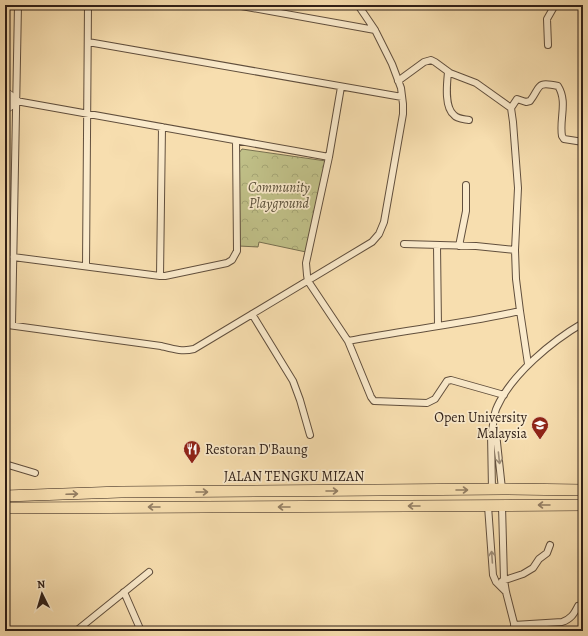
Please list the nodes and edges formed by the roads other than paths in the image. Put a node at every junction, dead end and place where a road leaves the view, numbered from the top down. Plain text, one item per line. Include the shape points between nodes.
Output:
1 (18, 5) edge
2 (88, 5) edge
3 (236, 5) edge
4 (358, 5) edge
5 (555, 5) edge
6 (375, 30) junction
7 (88, 42) junction
8 (548, 45) dead end
9 (448, 72) junction
10 (398, 81) junction
11 (341, 87) junction
12 (5, 92) edge
13 (402, 97) junction
14 (5, 100) edge
15 (16, 101) junction
16 (511, 108) junction
17 (5, 109) edge
18 (86, 114) junction
19 (469, 120) dead end
20 (162, 127) junction
21 (236, 141) junction
22 (583, 142) edge
23 (329, 157) junction
24 (466, 185) dead end
25 (404, 244) dead end
26 (437, 245) junction
27 (459, 246) junction
28 (515, 250) junction
29 (13, 257) junction
30 (86, 266) junction
31 (160, 276) junction
32 (308, 281) junction
33 (520, 311) junction
34 (252, 314) junction
35 (583, 323) edge
36 (8, 325) edge
37 (438, 326) junction
38 (348, 341) junction
39 (528, 364) junction
40 (504, 395) junction
41 (493, 428) junction
42 (310, 435) dead end
43 (5, 464) edge
44 (35, 473) dead end
45 (5, 488) edge
46 (497, 490) junction
47 (583, 490) edge
48 (43, 495) junction
49 (5, 496) edge
50 (488, 506) junction
51 (502, 506) junction
52 (583, 506) edge
53 (5, 508) edge
54 (42, 508) junction
55 (5, 514) edge
56 (550, 545) dead end
57 (149, 572) dead end
58 (504, 580) junction
59 (496, 582) junction
60 (124, 592) junction
61 (506, 592) junction
62 (578, 606) dead end
63 (515, 628) edge
64 (76, 631) edge
65 (141, 631) edge

1 - 15 street
2 - 7 street
3 - 6 street
4 - 6 street
5 - 8 street via 547,19
6 - 10 street
7 - 11 street
7 - 18 street
9 - 10 street via 435,62 427,61
9 - 16 street via 476,83
9 - 19 street via 447,92 450,111 455,116
10 - 13 street
11 - 13 street
11 - 23 street
12 - 15 main road
13 - 32 street via 403,114 383,228 372,242
14 - 15 street
15 - 17 main road
15 - 18 street
15 - 29 street
16 - 22 street via 517,99 530,102 538,86 558,86 563,101 562,136 564,139
16 - 28 street via 518,188
18 - 20 street
18 - 30 street
20 - 21 street
20 - 31 street
21 - 23 street
21 - 31 street via 236,255 227,263
23 - 32 street via 306,263
24 - 27 street via 466,211
25 - 26 street
26 - 27 street
26 - 37 street
27 - 28 street
28 - 33 street
29 - 30 street
29 - 36 street
30 - 31 street
32 - 34 street
32 - 38 street
33 - 37 street
33 - 39 street
34 - 36 street via 187,351
34 - 42 street via 293,381
35 - 39 street
37 - 38 street
38 - 40 street via 374,401 427,403 435,399 447,381 451,380
39 - 40 street
40 - 41 street via 496,408
41 -> 46 street via 496,433
41 - 46 street via 490,441
43 - 44 street
45 - 48 highway
46 - 47 highway, JALAN TENGKU MIZAN
48 -> 46 highway, JALAN TENGKU MIZAN via 129,492
48 - 49 highway, JALAN TENGKU MIZAN
50 - 51 highway
50 -> 54 highway
59 -> 50 street via 493,575
52 -> 51 highway
51 - 58 street
53 - 54 highway
54 - 55 highway
56 - 58 street via 547,553 533,568 524,574
57 - 60 street
58 - 59 street
58 - 61 street
59 - 61 street
60 - 64 street
60 - 65 street
61 - 63 street
62 - 63 street via 569,620

